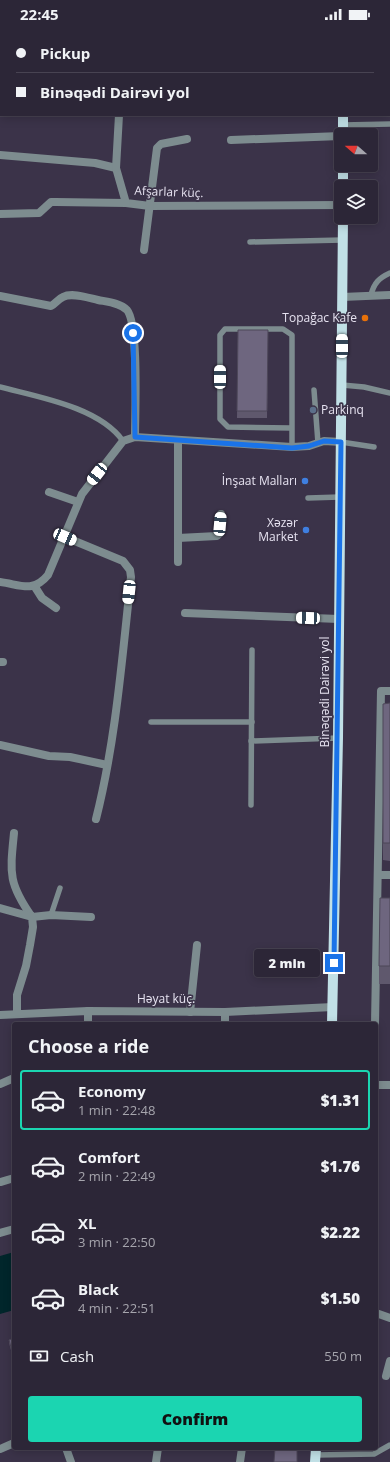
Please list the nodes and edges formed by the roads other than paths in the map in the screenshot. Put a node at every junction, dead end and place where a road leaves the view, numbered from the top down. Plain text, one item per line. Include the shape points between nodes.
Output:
1 (119, 116) edge
2 (390, 124) edge
3 (342, 128) edge
4 (334, 129) edge
5 (187, 139) dead end
6 (231, 140) dead end
7 (0, 155) edge
8 (116, 168) junction
9 (126, 203) junction
10 (334, 205) edge
11 (150, 206) junction
12 (0, 214) edge
13 (343, 224) edge
14 (343, 240) junction
15 (250, 242) dead end
16 (144, 250) dead end
17 (390, 273) edge
18 (371, 295) junction
19 (390, 295) edge
20 (0, 296) edge
21 (342, 297) junction
22 (342, 385) junction
23 (0, 387) edge
24 (314, 390) dead end
25 (390, 393) edge
26 (291, 428) junction
27 (135, 437) junction
28 (178, 440) junction
29 (123, 442) junction
30 (341, 442) junction
31 (318, 443) junction
32 (374, 447) dead end
33 (292, 448) junction
34 (49, 492) dead end
35 (340, 497) junction
36 (308, 498) dead end
37 (78, 502) junction
38 (221, 514) dead end
39 (65, 537) junction
40 (178, 538) junction
41 (178, 562) dead end
42 (0, 582) edge
43 (35, 587) junction
44 (56, 608) dead end
45 (185, 613) dead end
46 (339, 619) junction
47 (252, 650) dead end
48 (390, 691) edge
49 (151, 722) dead end
50 (252, 722) junction
51 (338, 738) junction
52 (251, 741) junction
53 (0, 745) edge
54 (107, 766) junction
55 (252, 805) dead end
56 (96, 819) dead end
57 (14, 833) dead end
58 (378, 875) junction
59 (390, 875) edge
60 (60, 888) dead end
61 (0, 908) edge
62 (51, 915) junction
63 (32, 917) junction
64 (91, 917) dead end
65 (198, 945) dead end
66 (333, 1007) junction
67 (88, 1011) junction
68 (190, 1012) junction
69 (225, 1012) junction
70 (17, 1013) junction
71 (0, 1015) edge
72 (88, 1022) edge
73 (225, 1022) edge
74 (332, 1022) edge
75 (375, 1022) edge
76 (12, 1079) edge
77 (0, 1084) edge
78 (378, 1084) edge
79 (390, 1085) edge
80 (12, 1179) edge
81 (1, 1182) edge
82 (12, 1230) edge
83 (0, 1233) edge
84 (378, 1314) edge
85 (390, 1318) edge
86 (390, 1360) edge
87 (386, 1376) dead end
88 (12, 1444) edge
89 (390, 1445) edge
90 (0, 1449) edge
91 (67, 1450) edge
92 (158, 1450) edge
93 (242, 1450) edge
94 (316, 1455) edge
95 (71, 1462) edge
96 (156, 1462) edge
97 (240, 1462) edge

1 - 8 street, Afşarlar küç.
2 - 3 lane
4 - 6 street
5 - 11 street via 161,144 157,148
7 - 8 street via 95,163
8 - 9 street, Afşarlar küç.
9 - 11 street, Afşarlar küç.
9 - 12 street via 51,202 39,213
10 - 11 street, Afşarlar küç.
11 - 16 street
13 - 14 main road, Binəqədi Dairəvi yol
14 - 15 lane
14 - 21 main road, Binəqədi Dairəvi yol
17 - 18 lane via 374,284
18 - 19 street
18 - 21 street
20 - 27 street via 51,306 63,296 75,296 118,305 130,314 134,342
21 - 22 main road, Binəqədi Dairəvi yol
22 - 25 lane
22 - 30 main road, Binəqədi Dairəvi yol
23 - 29 lane via 61,403 109,426
24 - 31 lane
26 - 26 lane via 292,335 284,329 225,329 220,335 220,419 228,427
26 - 33 lane
27 - 28 street
27 - 29 street
28 - 33 street
28 - 40 street
29 - 37 street
30 - 31 street
30 - 32 lane
30 - 35 main road, Binəqədi Dairəvi yol
31 - 33 street
34 - 37 street
35 - 36 lane
35 - 46 main road, Binəqədi Dairəvi yol
37 - 39 street
38 - 40 street via 220,533 217,536
39 - 43 street via 48,575
39 - 54 street via 124,561 130,570 118,699
40 - 41 street
42 - 43 street
43 - 44 street via 42,598
45 - 46 street
46 - 51 main road, Binəqədi Dairəvi yol
47 - 50 lane
48 - 58 street via 381,691
49 - 50 lane
50 - 52 lane
51 - 52 lane
51 - 66 main road, Binəqədi Dairəvi yol
52 - 55 lane
53 - 54 street
54 - 56 street
57 - 63 street via 11,878
58 - 59 street
58 - 75 street
60 - 62 lane
61 - 63 street
62 - 63 street
62 - 64 street
63 - 70 street via 33,927 26,966 16,995
65 - 68 street
66 - 69 street, Həyat küç.
66 - 74 main road, Binəqədi Dairəvi yol
67 - 68 street, Həyat küç.
67 - 70 street, Həyat küç.
67 - 72 street
68 - 69 street, Həyat küç.
69 - 73 street
70 - 71 street, Həyat küç.
76 - 77 street
78 - 79 street
80 - 81 street
82 - 83 street
84 - 85 street
86 - 87 street
88 - 90 street
89 - 94 lane via 374,1454
91 - 95 street
92 - 96 street
93 - 97 street

